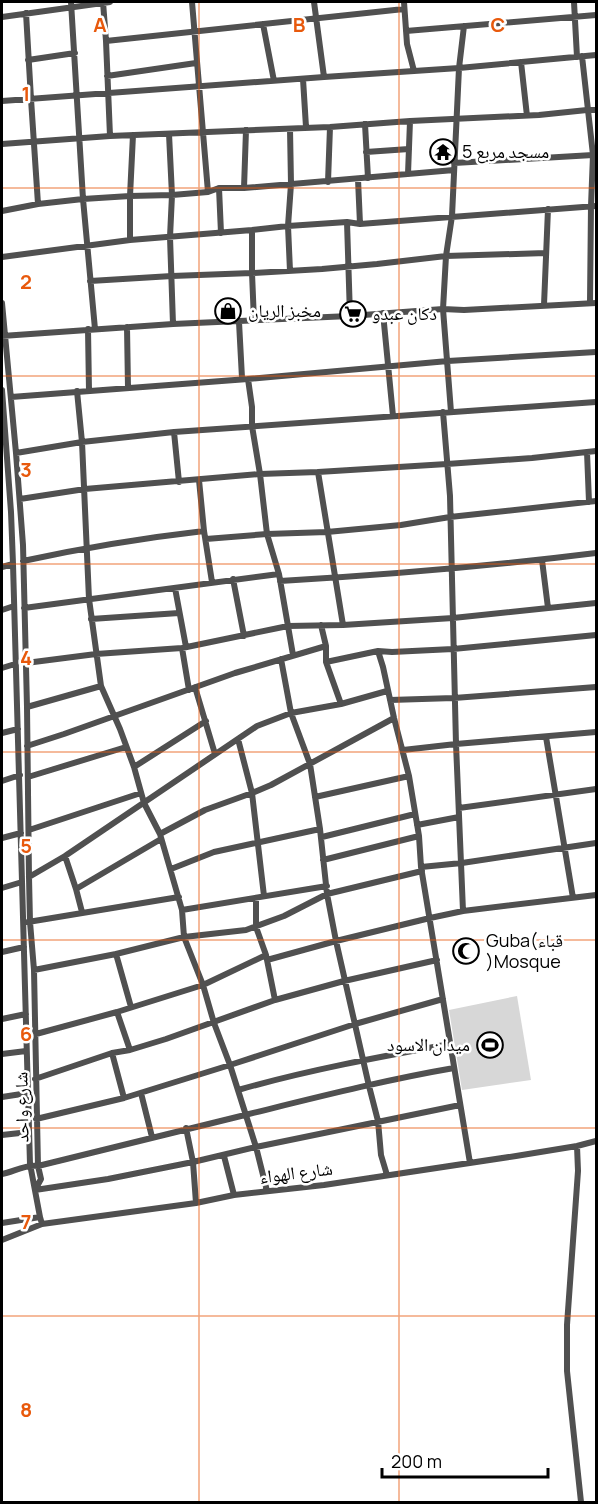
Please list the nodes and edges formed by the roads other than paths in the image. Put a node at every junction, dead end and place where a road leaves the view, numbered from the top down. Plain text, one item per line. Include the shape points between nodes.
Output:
1 (103, 2) edge
2 (110, 2) edge
3 (192, 2) edge
4 (314, 2) edge
5 (404, 2) edge
6 (573, 2) edge
7 (71, 4) edge
8 (404, 9) junction
9 (26, 13) junction
10 (597, 15) edge
11 (575, 16) junction
12 (2, 17) edge
13 (316, 19) junction
14 (263, 24) junction
15 (464, 26) junction
16 (194, 31) junction
17 (406, 31) junction
18 (106, 41) junction
19 (75, 53) junction
20 (597, 55) edge
21 (579, 56) junction
22 (28, 60) junction
23 (521, 62) junction
24 (196, 63) junction
25 (459, 68) junction
26 (414, 71) junction
27 (107, 76) junction
28 (324, 77) junction
29 (303, 79) junction
30 (274, 81) junction
31 (198, 87) junction
32 (108, 93) junction
33 (78, 96) junction
34 (31, 99) junction
35 (2, 101) edge
36 (587, 110) junction
37 (597, 110) edge
38 (527, 116) junction
39 (456, 120) junction
40 (410, 121) junction
41 (365, 124) junction
42 (306, 127) junction
43 (330, 127) junction
44 (290, 129) junction
45 (246, 130) junction
46 (203, 132) junction
47 (170, 134) junction
48 (133, 135) junction
49 (110, 136) junction
50 (81, 138) junction
51 (34, 141) junction
52 (2, 144) edge
53 (409, 149) junction
54 (366, 152) junction
55 (593, 154) junction
56 (454, 167) junction
57 (408, 174) junction
58 (368, 178) junction
59 (358, 179) junction
60 (328, 182) junction
61 (291, 184) junction
62 (219, 188) junction
63 (243, 188) junction
64 (208, 192) junction
65 (172, 195) junction
66 (130, 196) junction
67 (83, 199) junction
68 (38, 204) junction
69 (594, 206) edge
70 (548, 209) junction
71 (2, 211) edge
72 (452, 216) junction
73 (347, 222) junction
74 (360, 224) junction
75 (288, 226) junction
76 (252, 230) junction
77 (221, 233) junction
78 (170, 237) junction
79 (130, 240) junction
80 (88, 245) junction
81 (593, 245) edge
82 (546, 253) junction
83 (446, 256) junction
84 (2, 257) edge
85 (349, 266) junction
86 (290, 271) junction
87 (252, 273) junction
88 (593, 274) edge
89 (172, 276) junction
90 (90, 281) junction
91 (2, 303) edge
92 (593, 303) edge
93 (544, 305) junction
94 (443, 309) junction
95 (383, 313) junction
96 (350, 316) junction
97 (254, 321) junction
98 (238, 322) junction
99 (174, 324) junction
100 (127, 327) junction
101 (91, 329) junction
102 (3, 336) edge
103 (597, 352) edge
104 (448, 361) junction
105 (388, 366) junction
106 (245, 379) junction
107 (128, 388) junction
108 (2, 390) edge
109 (89, 391) junction
110 (77, 392) junction
111 (11, 397) junction
112 (597, 402) edge
113 (443, 412) junction
114 (451, 412) junction
115 (393, 416) junction
116 (252, 426) junction
117 (174, 432) junction
118 (3, 436) edge
119 (82, 442) junction
120 (597, 451) edge
121 (587, 452) junction
122 (16, 453) junction
123 (447, 464) junction
124 (18, 472) junction
125 (318, 472) junction
126 (4, 474) edge
127 (260, 474) junction
128 (199, 480) junction
129 (179, 482) junction
130 (85, 489) junction
131 (20, 499) junction
132 (597, 501) edge
133 (589, 502) junction
134 (11, 512) junction
135 (2, 516) edge
136 (450, 517) junction
137 (204, 531) junction
138 (327, 532) junction
139 (267, 534) junction
140 (206, 539) junction
141 (87, 547) junction
142 (597, 553) edge
143 (542, 560) junction
144 (23, 561) junction
145 (13, 564) junction
146 (2, 567) edge
147 (452, 568) junction
148 (279, 578) junction
149 (335, 578) junction
150 (233, 579) junction
151 (212, 582) junction
152 (175, 588) junction
153 (88, 599) junction
154 (597, 603) edge
155 (14, 606) junction
156 (24, 608) junction
157 (548, 608) junction
158 (2, 610) edge
159 (179, 613) junction
160 (453, 618) junction
161 (91, 619) junction
162 (321, 625) junction
163 (343, 625) junction
164 (288, 626) junction
165 (597, 635) edge
166 (244, 636) junction
167 (326, 646) junction
168 (184, 648) junction
169 (453, 649) junction
170 (378, 651) junction
171 (96, 654) junction
172 (293, 655) junction
173 (281, 659) junction
174 (326, 662) junction
175 (26, 663) junction
176 (15, 664) junction
177 (2, 668) edge
178 (101, 686) junction
179 (16, 687) junction
180 (597, 687) edge
181 (27, 688) junction
182 (192, 688) junction
183 (387, 691) junction
184 (454, 698) junction
185 (390, 700) junction
186 (341, 704) junction
187 (27, 708) junction
188 (291, 713) junction
189 (113, 716) junction
190 (394, 718) junction
191 (206, 721) junction
192 (18, 729) junction
193 (597, 732) edge
194 (2, 733) edge
195 (546, 737) junction
196 (238, 739) junction
197 (456, 744) junction
198 (27, 746) junction
199 (126, 747) junction
200 (403, 750) junction
201 (215, 754) junction
202 (310, 764) junction
203 (134, 767) junction
204 (20, 775) junction
205 (409, 776) junction
206 (28, 777) junction
207 (2, 781) edge
208 (597, 789) edge
209 (141, 793) junction
210 (252, 793) junction
211 (555, 794) junction
212 (315, 797) junction
213 (144, 803) junction
214 (459, 808) junction
215 (415, 814) junction
216 (459, 817) junction
217 (417, 825) junction
218 (320, 829) junction
219 (29, 830) junction
220 (21, 833) junction
221 (419, 836) junction
222 (161, 837) junction
223 (322, 837) junction
224 (2, 838) edge
225 (258, 843) junction
226 (597, 843) edge
227 (564, 847) junction
228 (65, 856) junction
229 (323, 860) junction
230 (462, 863) junction
231 (171, 869) junction
232 (421, 869) junction
233 (29, 877) junction
234 (22, 882) junction
235 (327, 886) junction
236 (2, 888) edge
237 (76, 889) junction
238 (327, 894) junction
239 (597, 895) edge
240 (264, 896) junction
241 (178, 897) junction
242 (256, 898) junction
243 (573, 898) junction
244 (182, 910) junction
245 (463, 911) junction
246 (81, 912) junction
247 (430, 918) junction
248 (27, 922) junction
249 (256, 927) junction
250 (184, 936) junction
251 (336, 941) junction
252 (24, 948) junction
253 (2, 952) edge
254 (116, 954) junction
255 (266, 957) junction
256 (437, 960) junction
257 (34, 970) junction
258 (344, 981) junction
259 (203, 985) junction
260 (443, 999) junction
261 (275, 1000) junction
262 (131, 1007) junction
263 (117, 1012) junction
264 (26, 1014) junction
265 (2, 1019) edge
266 (214, 1023) junction
267 (355, 1024) junction
268 (36, 1034) junction
269 (450, 1044) junction
270 (130, 1050) junction
271 (26, 1051) junction
272 (112, 1053) junction
273 (2, 1054) edge
274 (364, 1060) junction
275 (230, 1065) junction
276 (454, 1068) junction
277 (35, 1079) junction
278 (369, 1086) junction
279 (238, 1090) junction
280 (141, 1093) junction
281 (28, 1094) junction
282 (2, 1097) edge
283 (124, 1098) junction
284 (460, 1105) junction
285 (245, 1115) junction
286 (36, 1119) junction
287 (378, 1121) junction
288 (186, 1128) junction
289 (29, 1132) junction
290 (2, 1135) edge
291 (152, 1137) junction
292 (597, 1141) edge
293 (577, 1146) junction
294 (256, 1147) junction
295 (224, 1156) junction
296 (193, 1162) junction
297 (470, 1162) junction
298 (30, 1164) junction
299 (38, 1166) junction
300 (2, 1174) edge
301 (387, 1175) junction
302 (35, 1190) junction
303 (267, 1191) junction
304 (234, 1195) junction
305 (196, 1203) junction
306 (41, 1220) junction
307 (2, 1222) edge
308 (2, 1240) edge
309 (581, 1503) edge

1 - 2 street
1 - 7 street
1 - 18 street
3 - 16 street
4 - 13 street
5 - 8 street
6 - 11 street
7 - 9 street
7 - 19 street
8 - 13 street
8 - 17 street
9 - 12 street
9 - 22 street
10 - 11 street
11 - 15 street
11 - 21 street
13 - 14 street
13 - 28 street
14 - 16 street
14 - 30 street
15 - 17 street
15 - 25 street
16 - 18 street
16 - 24 street
17 - 26 street
18 - 27 street
19 - 22 street
19 - 33 street
20 - 21 street
21 - 23 street
21 - 36 street
22 - 34 street
23 - 25 street
23 - 38 street
24 - 27 street
24 - 31 street
25 - 26 street
25 - 39 street
26 - 28 street
27 - 32 street
28 - 29 street
29 - 30 street
29 - 42 street
30 - 31 street
31 - 32 street
31 - 46 street
32 - 33 street
32 - 49 street
33 - 34 street
33 - 50 street
34 - 35 street
34 - 51 street
36 - 37 street
36 - 38 street
36 - 55 street
38 - 39 street
39 - 40 street
39 - 56 street
40 - 41 street
40 - 53 street
41 - 43 street
41 - 54 street
42 - 43 street
42 - 44 street
43 - 60 street
44 - 45 street
44 - 61 street
45 - 46 street
45 - 63 street
46 - 47 street
46 - 64 street
47 - 48 street
47 - 65 street
48 - 49 street
48 - 66 street
49 - 50 street
50 - 51 street
50 - 67 street
51 - 52 street
51 - 68 street
53 - 54 street
53 - 57 street
54 - 58 street
55 - 56 street
55 - 69 street
56 - 57 street
56 - 72 street
57 - 58 street
58 - 59 street
59 - 60 street
59 - 74 street
60 - 61 street
61 - 63 street
61 - 75 street
62 - 63 street
62 - 64 street
62 - 77 street
64 - 65 street
65 - 66 street
65 - 78 street
66 - 67 street
66 - 79 street
67 - 68 street
67 - 80 street
68 - 71 street
69 - 70 street
69 - 81 street
70 - 72 street
70 - 82 street
72 - 74 street
72 - 83 street
73 - 74 street
73 - 75 street
73 - 85 street
75 - 76 street
75 - 86 street
76 - 77 street
76 - 87 street
77 - 78 street
78 - 79 street
78 - 89 street
79 - 80 street
80 - 84 street
80 - 90 street
81 - 88 street
82 - 83 street
82 - 93 street
83 - 85 street
83 - 94 street
85 - 86 street
85 - 96 street
86 - 87 street
87 - 89 street
87 - 97 street
88 - 92 street
89 - 90 street
89 - 99 street
90 - 101 street
91 - 102 street, شارع واحد
92 - 93 street
93 - 94 street
94 - 95 street
94 - 104 street
95 - 96 street
95 - 105 street
96 - 97 street
97 - 98 street
98 - 99 street
98 - 106 street
99 - 100 street
100 - 101 street
100 - 107 street
101 - 102 street
101 - 109 street
102 - 111 street, شارع واحد
103 - 104 street
104 - 105 street
104 - 114 street
105 - 106 street
105 - 115 street
106 - 107 street
106 - 116 street
107 - 109 street
108 - 118 street, شارع واحد
109 - 110 street
110 - 111 street
110 - 119 street
111 - 122 street, شارع واحد
112 - 114 street
113 - 114 street
113 - 115 street
113 - 123 street
115 - 116 street
116 - 117 street
116 - 127 street
117 - 119 street
117 - 129 street
118 - 126 street, شارع واحد
119 - 122 street
119 - 130 street
120 - 121 street
121 - 123 street
121 - 133 street
122 - 124 street, شارع واحد
123 - 125 street
123 - 136 street
124 - 126 street
124 - 131 street, شارع واحد
125 - 127 street
125 - 138 street
126 - 134 street, شارع واحد
127 - 128 street
127 - 139 street
128 - 129 street
128 - 137 street
129 - 130 street
130 - 131 street
130 - 141 street
131 - 144 street, شارع واحد
132 - 133 street
133 - 136 street
134 - 135 street
134 - 145 street, شارع واحد
136 - 138 street
136 - 147 street
137 - 140 street
137 - 141 street
138 - 139 street
138 - 149 street
139 - 140 street
139 - 148 street
140 - 151 street
141 - 144 street
141 - 153 street
142 - 143 street
143 - 147 street
143 - 157 street
144 - 156 street, شارع واحد
145 - 146 street
145 - 155 street, شارع واحد
147 - 149 street
147 - 160 street
148 - 149 street
148 - 150 street
148 - 164 street
149 - 163 street
150 - 151 street
150 - 166 street
151 - 152 street
152 - 153 street
152 - 159 street
153 - 156 street
153 - 161 street
154 - 157 street
155 - 158 street
155 - 176 street, شارع واحد
156 - 175 street, شارع واحد
157 - 160 street
159 - 161 street
159 - 168 street
160 - 163 street
160 - 169 street
161 - 171 street
162 - 163 street
162 - 164 street
162 - 167 street
164 - 166 street
164 - 172 street
165 - 169 street
166 - 168 street
167 - 172 street
167 - 174 street
168 - 171 street
168 - 182 street
169 - 170 street
169 - 184 street
170 - 174 street
170 - 183 street
171 - 175 street
171 - 178 street
172 - 173 street
173 - 182 street
173 - 188 street
174 - 186 street
175 - 181 street, شارع واحد
176 - 177 street
176 - 179 street, شارع واحد
178 - 187 street
178 - 189 street
179 - 181 street
179 - 192 street, شارع واحد
180 - 184 street
181 - 187 street, شارع واحد
182 - 189 street
182 - 191 street
183 - 185 street
183 - 186 street
184 - 185 street
184 - 197 street
185 - 190 street
186 - 188 street
187 - 198 street, شارع واحد
188 - 196 street via 257,726
188 - 202 street
189 - 198 street
189 - 199 street
190 - 200 street
190 - 202 street
191 - 201 street
191 - 203 street
192 - 194 street
192 - 204 street, شارع واحد
193 - 195 street
195 - 197 street
195 - 211 street
196 - 201 street
196 - 210 street
197 - 200 street
197 - 214 street
198 - 206 street, شارع واحد
199 - 203 street
199 - 206 street
200 - 205 street
201 - 213 street
202 - 210 street
202 - 212 street
203 - 209 street
204 - 207 street
204 - 220 street, شارع واحد
205 - 212 street
205 - 215 street
206 - 219 street, شارع واحد
208 - 211 street
209 - 213 street
209 - 219 street
210 - 222 street via 206,810
210 - 225 street
211 - 214 street
211 - 227 street
212 - 218 street
213 - 222 street
213 - 228 street
214 - 216 street
215 - 217 street
215 - 223 street
216 - 217 street
216 - 230 street
217 - 221 street
218 - 223 street
218 - 225 street
219 - 233 street, شارع واحد
220 - 224 street
220 - 234 street, شارع واحد
221 - 229 street
221 - 232 street
222 - 231 street
222 - 237 street
223 - 229 street
225 - 231 street via 214,852
225 - 240 street
226 - 227 street
227 - 230 street
227 - 243 street
228 - 233 street
228 - 237 street
229 - 235 street
230 - 232 street
230 - 245 street
231 - 241 street
232 - 238 street
232 - 247 street
233 - 248 street, شارع واحد
234 - 236 street
234 - 248 street, شارع واحد
235 - 238 street
235 - 240 street
237 - 246 street
238 - 249 street
238 - 251 street
239 - 243 street
240 - 242 street
241 - 244 street
241 - 246 street
242 - 244 street
242 - 249 street
243 - 245 street
244 - 250 street
245 - 247 street
246 - 248 street
247 - 251 street
247 - 256 street
248 - 252 street, شارع واحد
248 - 257 street, شارع واحد
249 - 250 street
249 - 255 street
250 - 254 street
250 - 259 street
251 - 255 street
251 - 258 street
252 - 253 street
252 - 264 street, شارع واحد
254 - 257 street
254 - 262 street
255 - 259 street
255 - 261 street
256 - 258 street
256 - 260 street
257 - 268 street, شارع واحد
258 - 261 street
258 - 267 street
259 - 262 street
259 - 266 street
260 - 267 street
260 - 269 street
261 - 266 street
262 - 263 street
263 - 268 street
263 - 270 street
264 - 265 street
264 - 271 street, شارع واحد
266 - 270 street
266 - 275 street
267 - 274 street
267 - 275 street
268 - 277 street, شارع واحد
269 - 274 street
269 - 276 street
270 - 272 street
271 - 273 street
271 - 281 street, شارع واحد
272 - 277 street
272 - 283 street
274 - 278 street
274 - 279 street
275 - 279 street
275 - 280 street
276 - 278 street
276 - 284 street
277 - 286 street, شارع واحد
278 - 285 street
278 - 287 street
279 - 285 street
280 - 283 street
280 - 291 street
281 - 282 street
281 - 289 street, شارع واحد
283 - 286 street
284 - 287 street
284 - 297 street
285 - 288 street
285 - 294 street
286 - 299 street, شارع واحد
287 - 294 street
287 - 301 street
288 - 291 street
288 - 296 street
289 - 290 street
289 - 298 street, شارع واحد
291 - 299 street
292 - 293 street, شارع الهواء
293 - 297 street, شارع الهواء
293 - 309 street via 567,1359
294 - 295 street
294 - 303 street
295 - 296 street
295 - 304 street
296 - 302 street
296 - 305 street
297 - 301 street, شارع الهواء
298 - 299 street
298 - 300 street
298 - 302 street, شارع واحد
299 - 302 street, شارع واحد via 41,1179
301 - 303 street, شارع الهواء
302 - 306 street, شارع واحد
303 - 304 street, شارع الهواء
304 - 305 street, شارع الهواء
305 - 306 street, شارع الهواء
306 - 307 street
306 - 308 street, شارع الهواء

